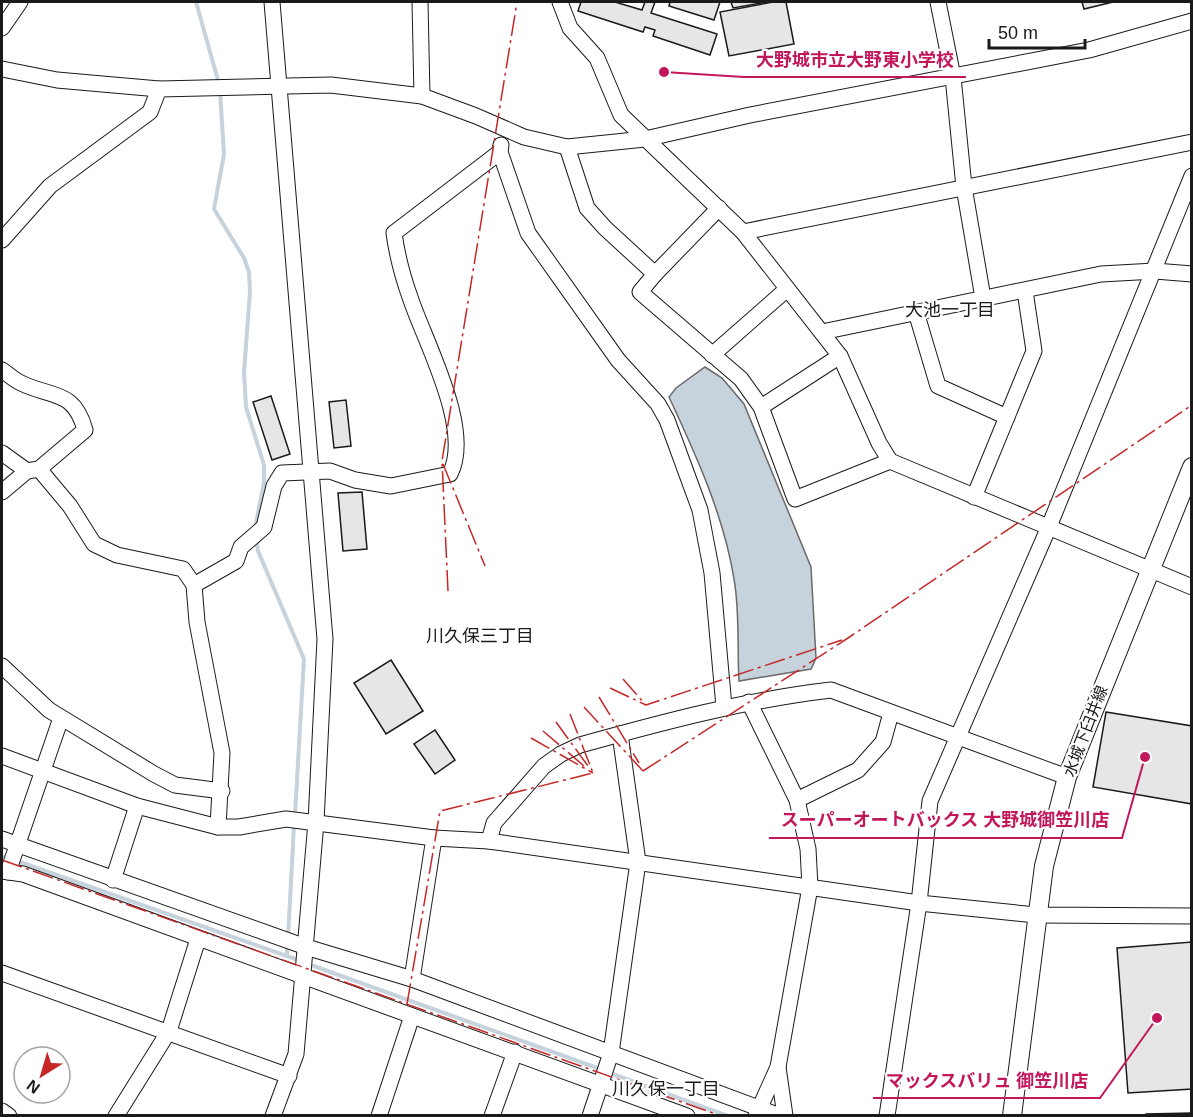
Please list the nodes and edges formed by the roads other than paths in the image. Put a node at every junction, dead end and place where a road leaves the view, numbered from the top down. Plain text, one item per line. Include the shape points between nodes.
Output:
1 (20, 2) edge
2 (272, 2) edge
3 (420, 2) edge
4 (560, 2) edge
5 (938, 2) edge
6 (1191, 21) edge
7 (2, 28) edge
8 (2, 69) edge
9 (953, 77) junction
10 (277, 86) junction
11 (159, 89) junction
12 (422, 96) junction
13 (504, 130) junction
14 (645, 139) junction
15 (1191, 142) edge
16 (567, 147) junction
17 (500, 152) junction
18 (1191, 176) edge
19 (964, 187) junction
20 (719, 208) junction
21 (743, 232) junction
22 (2, 240) edge
23 (1155, 271) junction
24 (656, 274) junction
25 (1191, 274) edge
26 (787, 289) junction
27 (1025, 291) junction
28 (983, 298) junction
29 (916, 312) junction
30 (822, 332) junction
31 (712, 355) junction
32 (840, 356) junction
33 (2, 370) edge
34 (761, 407) junction
35 (1007, 417) junction
36 (2, 453) edge
37 (890, 461) junction
38 (1191, 467) edge
39 (33, 470) junction
40 (313, 471) junction
41 (2, 492) edge
42 (974, 497) junction
43 (1048, 529) junction
44 (1151, 572) junction
45 (194, 585) junction
46 (1191, 587) edge
47 (2, 666) edge
48 (749, 702) junction
49 (724, 707) junction
50 (891, 713) junction
51 (61, 718) junction
52 (620, 734) junction
53 (958, 736) junction
54 (2, 756) edge
55 (43, 771) junction
56 (1067, 777) junction
57 (222, 791) junction
58 (797, 800) junction
59 (137, 806) junction
60 (309, 821) junction
61 (218, 827) junction
62 (434, 838) junction
63 (2, 839) edge
64 (489, 841) junction
65 (17, 845) junction
66 (638, 862) junction
67 (5, 871) edge
68 (113, 880) junction
69 (810, 887) junction
70 (919, 903) junction
71 (1036, 915) junction
72 (1191, 916) edge
73 (198, 939) junction
74 (306, 947) junction
75 (2, 973) edge
76 (303, 977) junction
77 (412, 979) junction
78 (412, 1016) junction
79 (169, 1031) junction
80 (515, 1052) junction
81 (610, 1054) junction
82 (778, 1067) junction
83 (289, 1076) junction
84 (601, 1082) junction
85 (2, 1111) edge
86 (758, 1112) edge
87 (684, 1115) edge
88 (9, 1116) edge
89 (116, 1116) edge
90 (273, 1116) edge
91 (379, 1116) edge
92 (492, 1116) edge
93 (590, 1116) edge
94 (782, 1116) edge
95 (887, 1116) edge
96 (1012, 1116) edge

1 - 7 street
2 - 10 street
3 - 12 street
4 - 14 street via 570,28 597,58 621,116
5 - 9 street
6 - 9 street via 1089,50
8 - 11 street via 57,80
9 - 14 street
9 - 19 street
10 - 11 street
10 - 12 street via 331,85
10 - 40 street
11 - 22 street via 150,112 50,186
12 - 13 street
13 - 16 street
13 - 17 street
14 - 16 street
14 - 20 street
15 - 19 street
16 - 24 street via 587,208
17 - 40 street via 394,233 410,299 448,395 456,462 450,474 391,486 330,471
17 - 49 street via 528,233 618,360 658,404 667,420 700,510 712,573
18 - 23 street
19 - 21 street
19 - 28 street
20 - 21 street
20 - 24 street
21 - 26 street
23 - 25 street
23 - 27 street via 1101,274
23 - 43 street
24 - 31 street via 639,292
26 - 30 street
26 - 31 street
27 - 28 street
27 - 35 street via 1034,351
28 - 29 street
29 - 30 street
29 - 35 street via 938,386
30 - 32 street
31 - 34 street via 741,379
32 - 34 street
32 - 37 street
33 - 39 street via 21,383 65,398 82,419 85,430
34 - 37 street via 795,499
35 - 42 street
36 - 39 street
37 - 42 street
38 - 44 main road, 水城下臼井線
39 - 41 street
39 - 45 street via 70,506 94,544 117,555 183,568
40 - 45 street via 282,473 274,486 264,527 241,547 236,561
40 - 60 street via 325,639
42 - 43 street
43 - 44 street
43 - 53 street
44 - 46 street
44 - 56 main road, 水城下臼井線 via 1083,730
45 - 57 street via 197,622 222,753
47 - 51 street
48 - 49 street
48 - 50 street via 831,690
48 - 58 street
49 - 52 street
50 - 53 street
50 - 58 street via 883,742 858,770
51 - 55 street
51 - 57 street via 175,784
52 - 64 street via 580,745 544,766 494,823
52 - 66 street
53 - 56 street
53 - 70 street via 930,801
54 - 55 street
55 - 59 street
55 - 65 street
56 - 71 main road, 水城下臼井線
57 - 61 street
58 - 69 street via 808,849
59 - 61 street
59 - 68 street
60 - 61 street via 286,819
60 - 62 street
60 - 74 street
62 - 64 street
62 - 77 street
63 - 65 street
64 - 66 street
65 - 67 street
65 - 68 street
66 - 69 street
66 - 81 street
67 - 73 street
68 - 74 street
69 - 70 street
69 - 82 street
70 - 71 street
70 - 95 street
71 - 72 street
71 - 96 main road, 水城下臼井線
73 - 76 street
73 - 79 street
74 - 76 street
74 - 77 street
75 - 79 street
76 - 78 street
76 - 83 street via 296,1054
77 - 81 street
78 - 80 street
78 - 91 street
79 - 83 street
79 - 89 street
80 - 84 street
80 - 92 street
81 - 84 street
81 - 86 street
82 - 86 street
82 - 94 street
83 - 90 street
84 - 87 street
84 - 93 street
85 - 88 street
86 - 94 street

